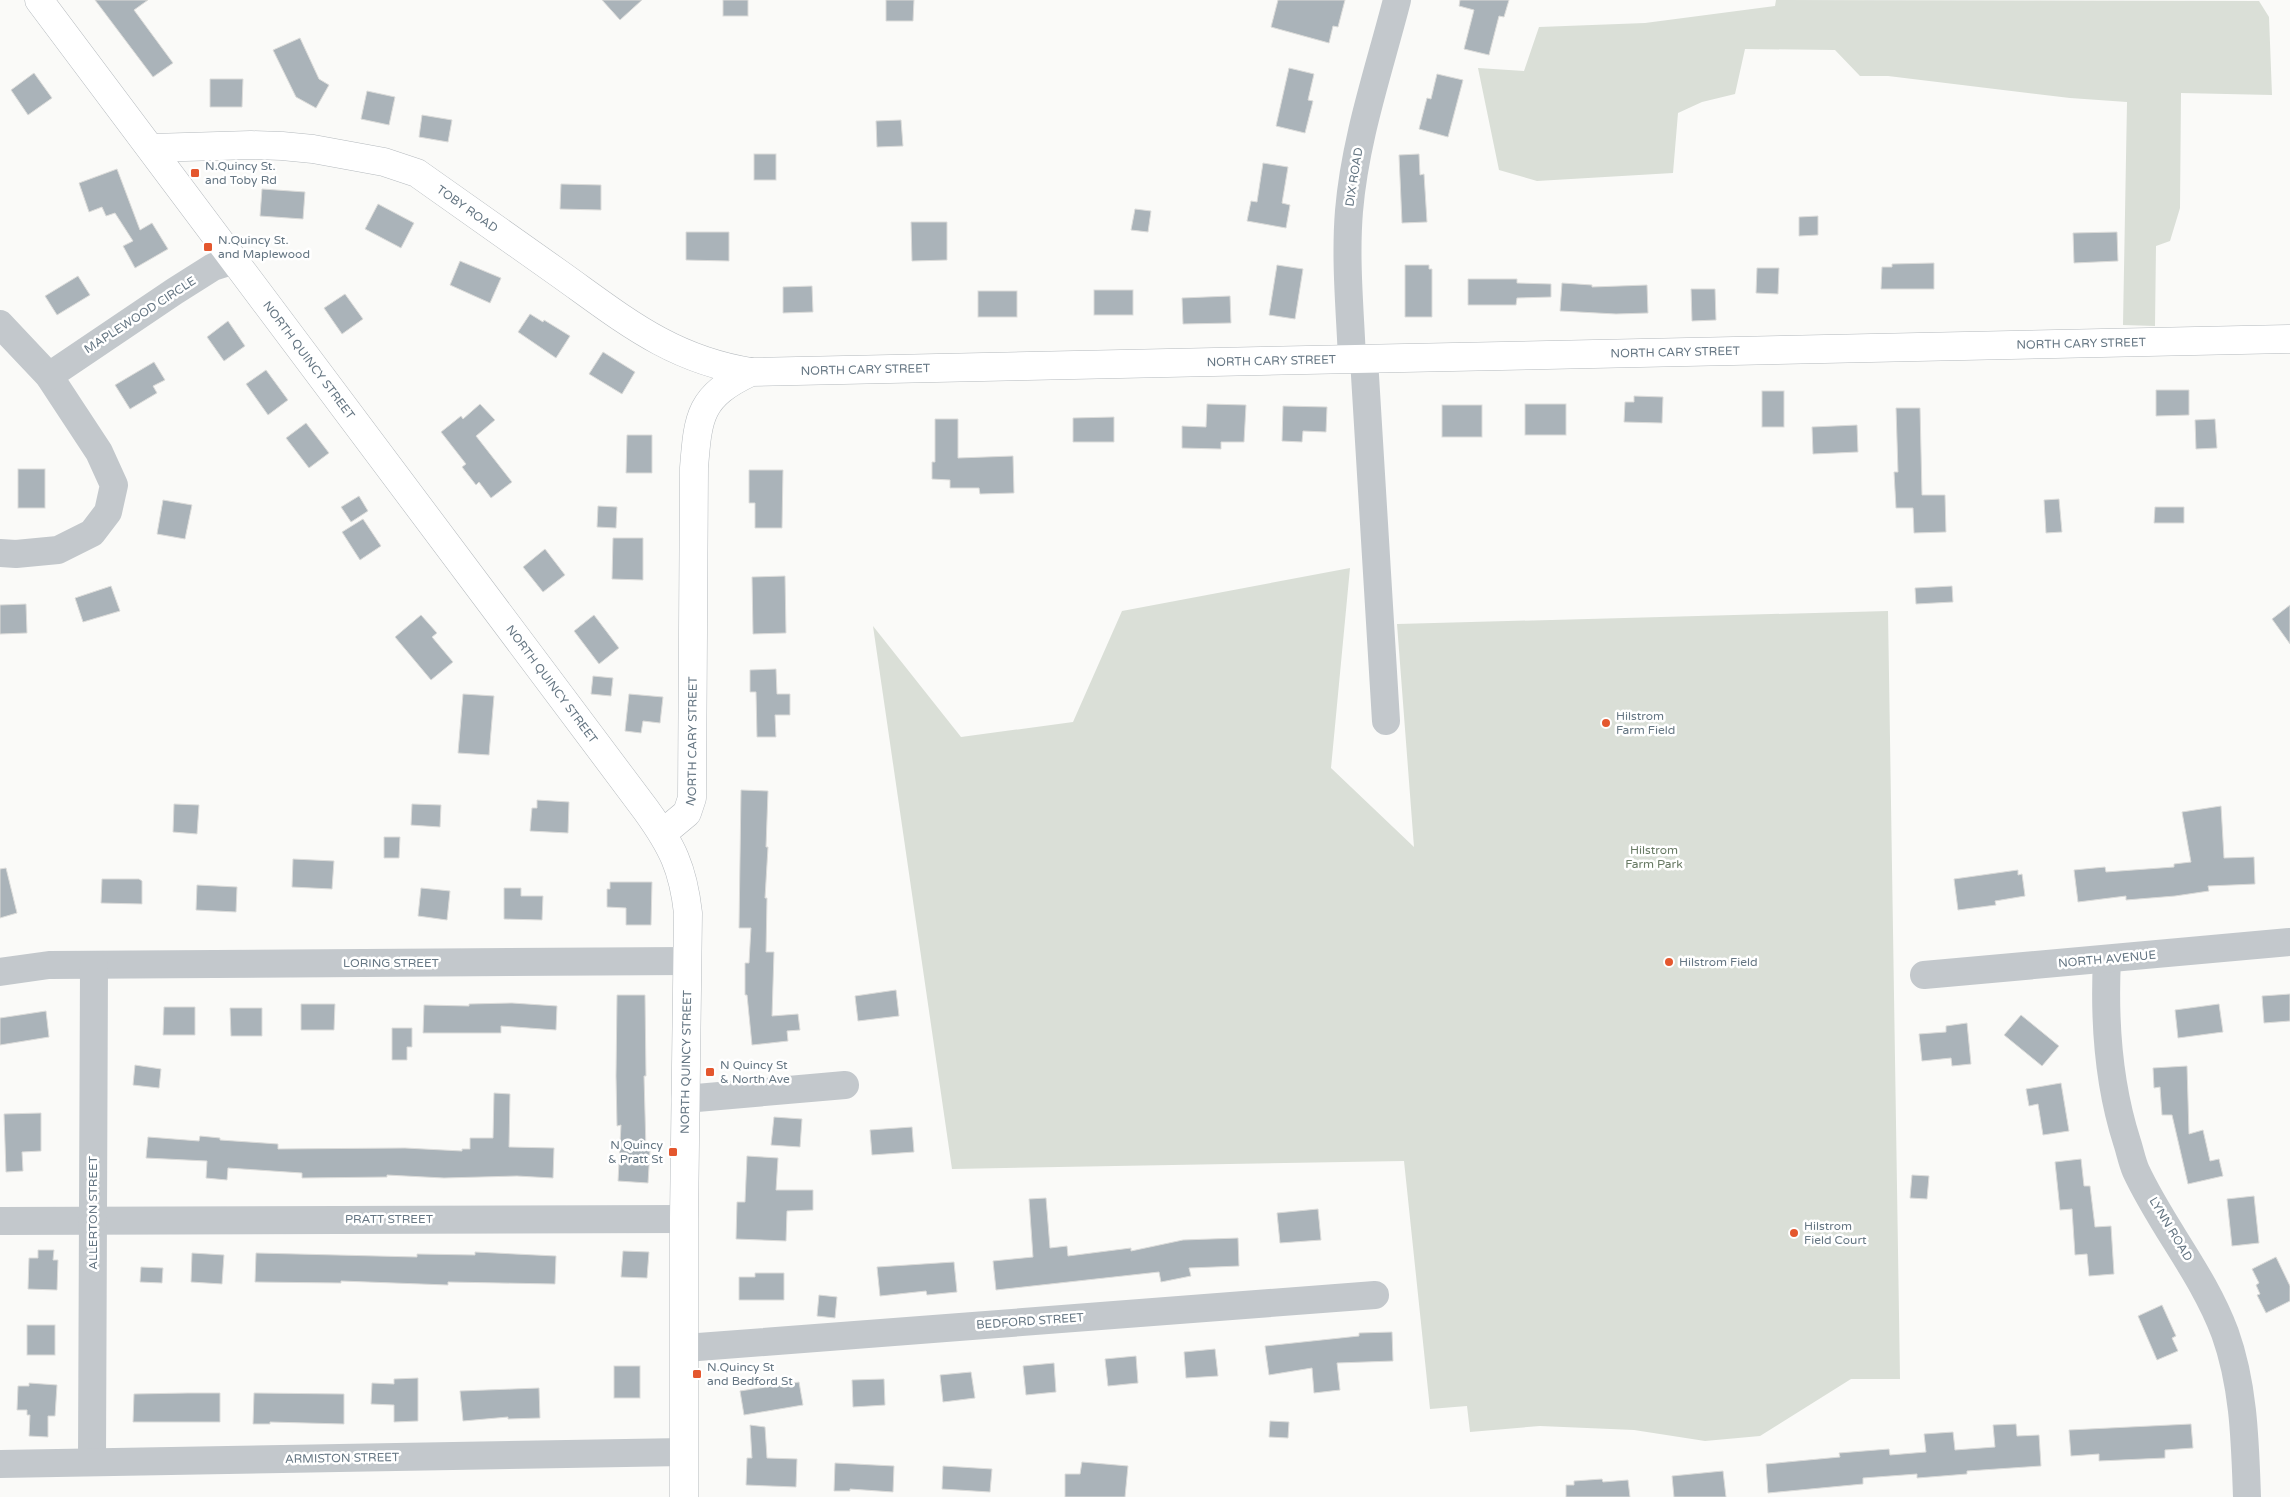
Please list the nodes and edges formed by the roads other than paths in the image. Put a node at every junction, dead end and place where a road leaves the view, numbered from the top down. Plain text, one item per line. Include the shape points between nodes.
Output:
1 (39, 0) edge
2 (1397, 0) edge
3 (152, 148) junction
4 (235, 260) junction
5 (0, 324) edge
6 (2290, 339) edge
7 (1358, 359) junction
8 (751, 372) junction
9 (49, 376) junction
10 (0, 553) edge
11 (1386, 721) dead end
12 (663, 833) junction
13 (2290, 942) edge
14 (2107, 959) junction
15 (687, 961) junction
16 (94, 965) junction
17 (0, 972) edge
18 (1924, 975) dead end
19 (845, 1085) dead end
20 (685, 1099) junction
21 (684, 1218) junction
22 (93, 1220) junction
23 (0, 1221) edge
24 (1374, 1295) dead end
25 (685, 1348) junction
26 (684, 1452) junction
27 (92, 1462) junction
28 (0, 1464) edge
29 (684, 1497) edge
30 (2247, 1497) edge

1 - 3 main road, NORTH QUINCY STREET
2 - 7 street, DIX ROAD via 1364,122 1349,213 1348,253
3 - 4 main road, NORTH QUINCY STREET
3 - 8 main road, TOBY ROAD via 282,146 401,167 417,173 651,338 722,368
4 - 9 street, MAPLEWOOD CIRCLE via 213,267
4 - 12 main road, NORTH QUINCY STREET
5 - 9 street
6 - 7 main road, NORTH CARY STREET
7 - 8 main road, NORTH CARY STREET
7 - 11 street, DIX ROAD
8 - 12 main road, NORTH CARY STREET via 716,392 705,407 696,440 692,798 687,813
9 - 10 street via 99,452 114,485 108,512 92,533 58,550
12 - 15 main road, NORTH QUINCY STREET via 678,862 685,887
13 - 14 street, NORTH AVENUE
14 - 18 street, NORTH AVENUE
14 - 30 street, LYNN ROAD via 2108,1054 2120,1121 2135,1170 2196,1270 2225,1333 2236,1371 2244,1426
15 - 16 street, LORING STREET
15 - 20 main road, NORTH QUINCY STREET
16 - 17 street, LORING STREET via 49,965
16 - 22 street, ALLERTON STREET
19 - 20 street
20 - 21 main road, NORTH QUINCY STREET
21 - 22 street, PRATT STREET
21 - 25 main road, NORTH QUINCY STREET
22 - 23 street, PRATT STREET
22 - 27 street, ALLERTON STREET
24 - 25 street, BEDFORD STREET
25 - 26 main road, NORTH QUINCY STREET
26 - 27 street, ARMISTON STREET
26 - 29 main road, NORTH QUINCY STREET
27 - 28 street, ARMISTON STREET

